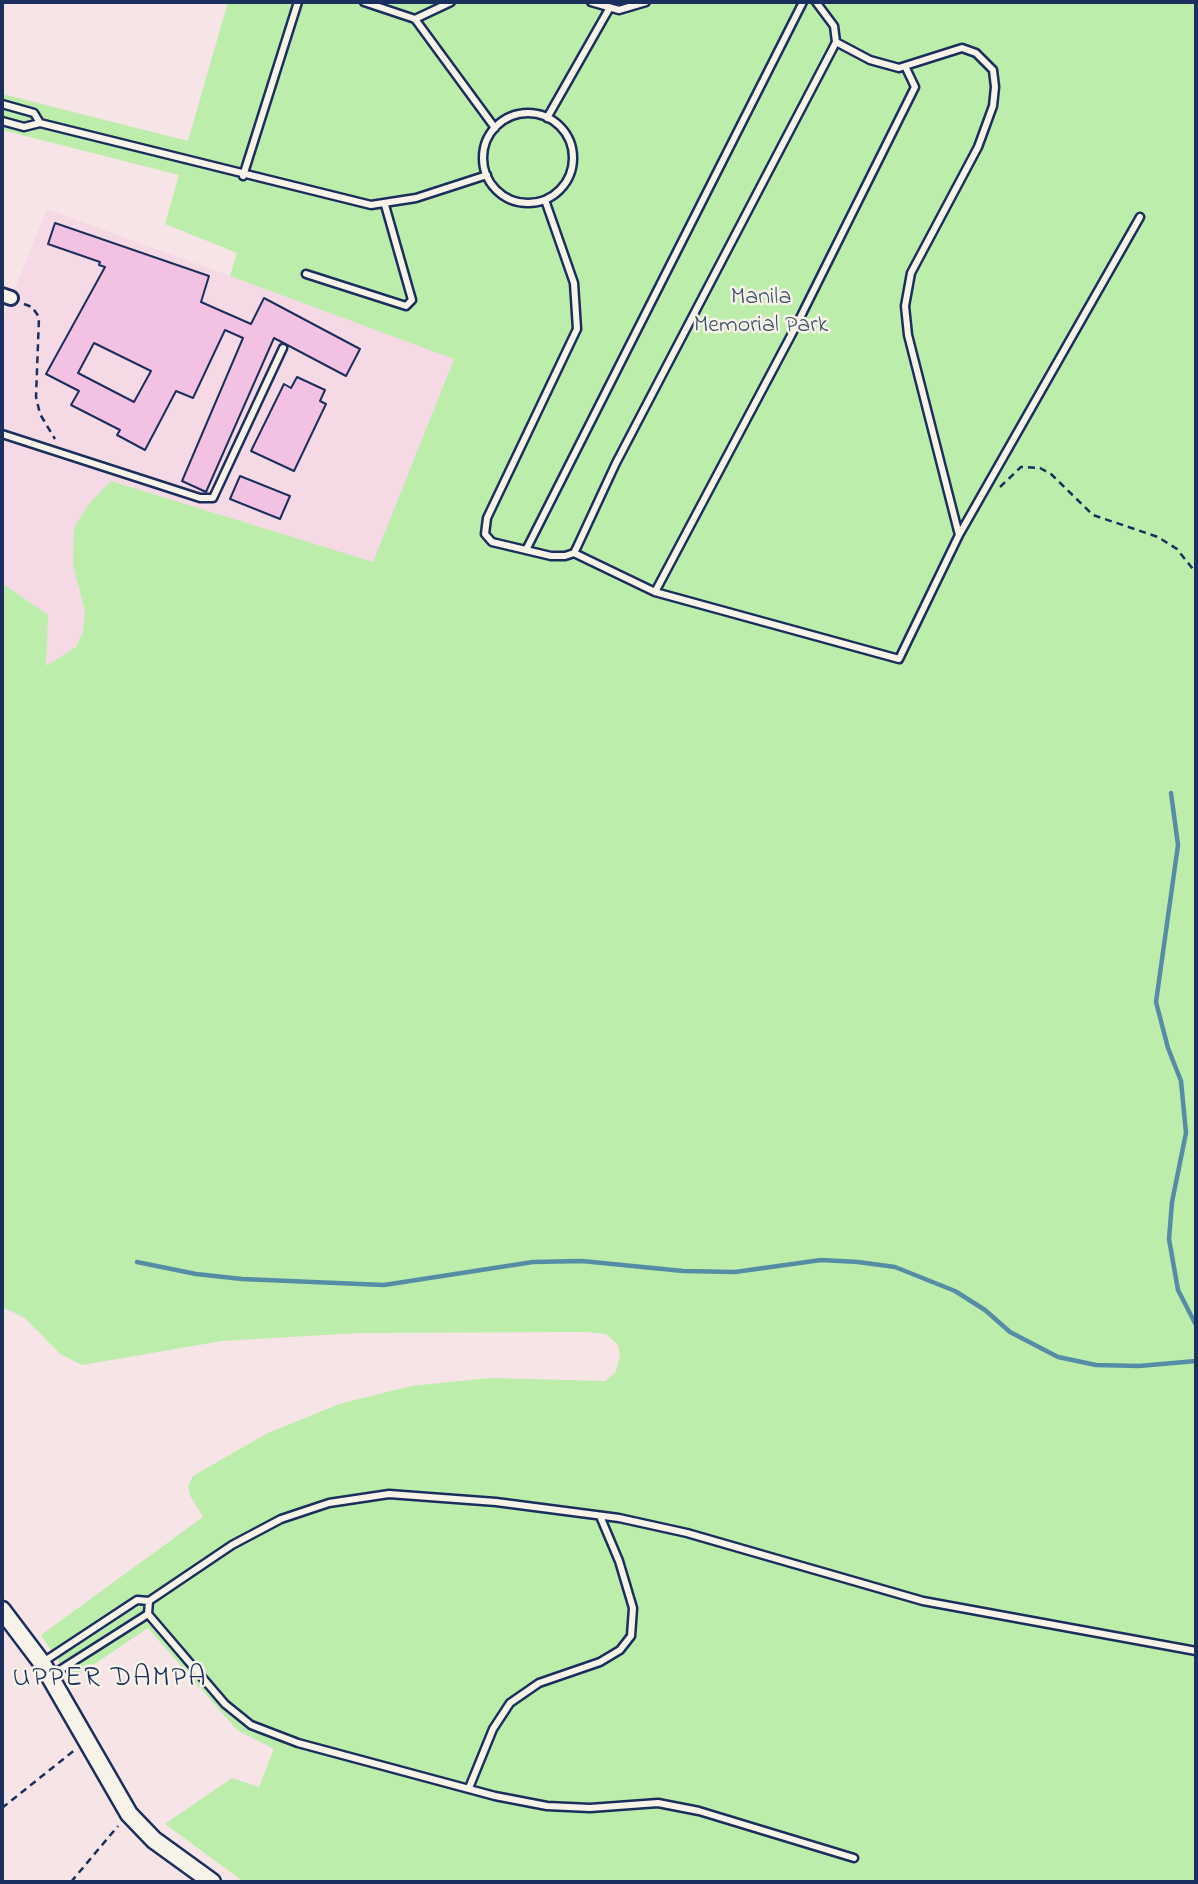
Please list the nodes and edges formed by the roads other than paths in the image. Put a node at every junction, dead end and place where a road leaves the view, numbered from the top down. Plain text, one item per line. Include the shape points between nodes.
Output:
1 (298, 2) edge
2 (364, 2) edge
3 (451, 2) edge
4 (591, 2) edge
5 (646, 2) edge
6 (803, 2) edge
7 (816, 2) edge
8 (609, 9) junction
9 (415, 19) junction
10 (836, 42) junction
11 (905, 66) junction
12 (2, 104) edge
13 (547, 118) junction
14 (2, 121) edge
15 (40, 123) junction
16 (495, 128) junction
17 (486, 175) junction
18 (243, 176) junction
19 (545, 200) junction
20 (385, 205) junction
21 (1140, 217) dead end
22 (306, 274) dead end
23 (283, 348) dead end
24 (2, 434) edge
25 (959, 535) junction
26 (526, 550) junction
27 (574, 553) junction
28 (656, 592) junction
29 (600, 1516) junction
30 (149, 1601) junction
31 (2, 1610) edge
32 (148, 1614) junction
33 (1196, 1651) edge
34 (46, 1669) junction
35 (469, 1788) junction
36 (854, 1858) dead end
37 (212, 1882) edge

1 - 18 lane
2 - 9 lane
3 - 9 lane
4 - 8 lane
5 - 8 lane
6 - 26 lane
7 - 10 lane via 830,16
8 - 13 lane
9 - 16 lane
10 - 11 lane via 870,60
10 - 27 lane via 616,463
11 - 25 lane via 962,48 993,70 995,87 978,147 911,273 905,306 908,335
11 - 28 lane via 915,87
12 - 15 lane via 34,113
13 - 16 lane via 520,114
13 - 19 lane via 568,137 573,164 566,182
14 - 15 lane via 24,127
15 - 18 lane
16 - 17 lane via 484,150
17 - 19 lane via 511,199
17 - 20 lane
18 - 20 lane
19 - 26 lane via 574,283 577,329 485,527 492,542
20 - 22 lane via 412,300 406,306
21 - 25 lane
23 - 24 lane via 213,498
25 - 28 lane via 899,659
26 - 27 lane via 551,556
27 - 28 lane
29 - 30 lane via 389,1494 329,1503 281,1518
29 - 33 lane via 687,1533 923,1601
29 - 35 lane via 633,1608 631,1636 620,1650 600,1662 539,1683 510,1703 493,1729
30 - 32 lane
30 - 34 lane via 137,1600
31 - 34 main road
32 - 34 lane
32 - 35 lane via 225,1704 251,1725 298,1743
34 - 37 main road via 129,1814 154,1840
35 - 36 lane via 547,1806 658,1803

